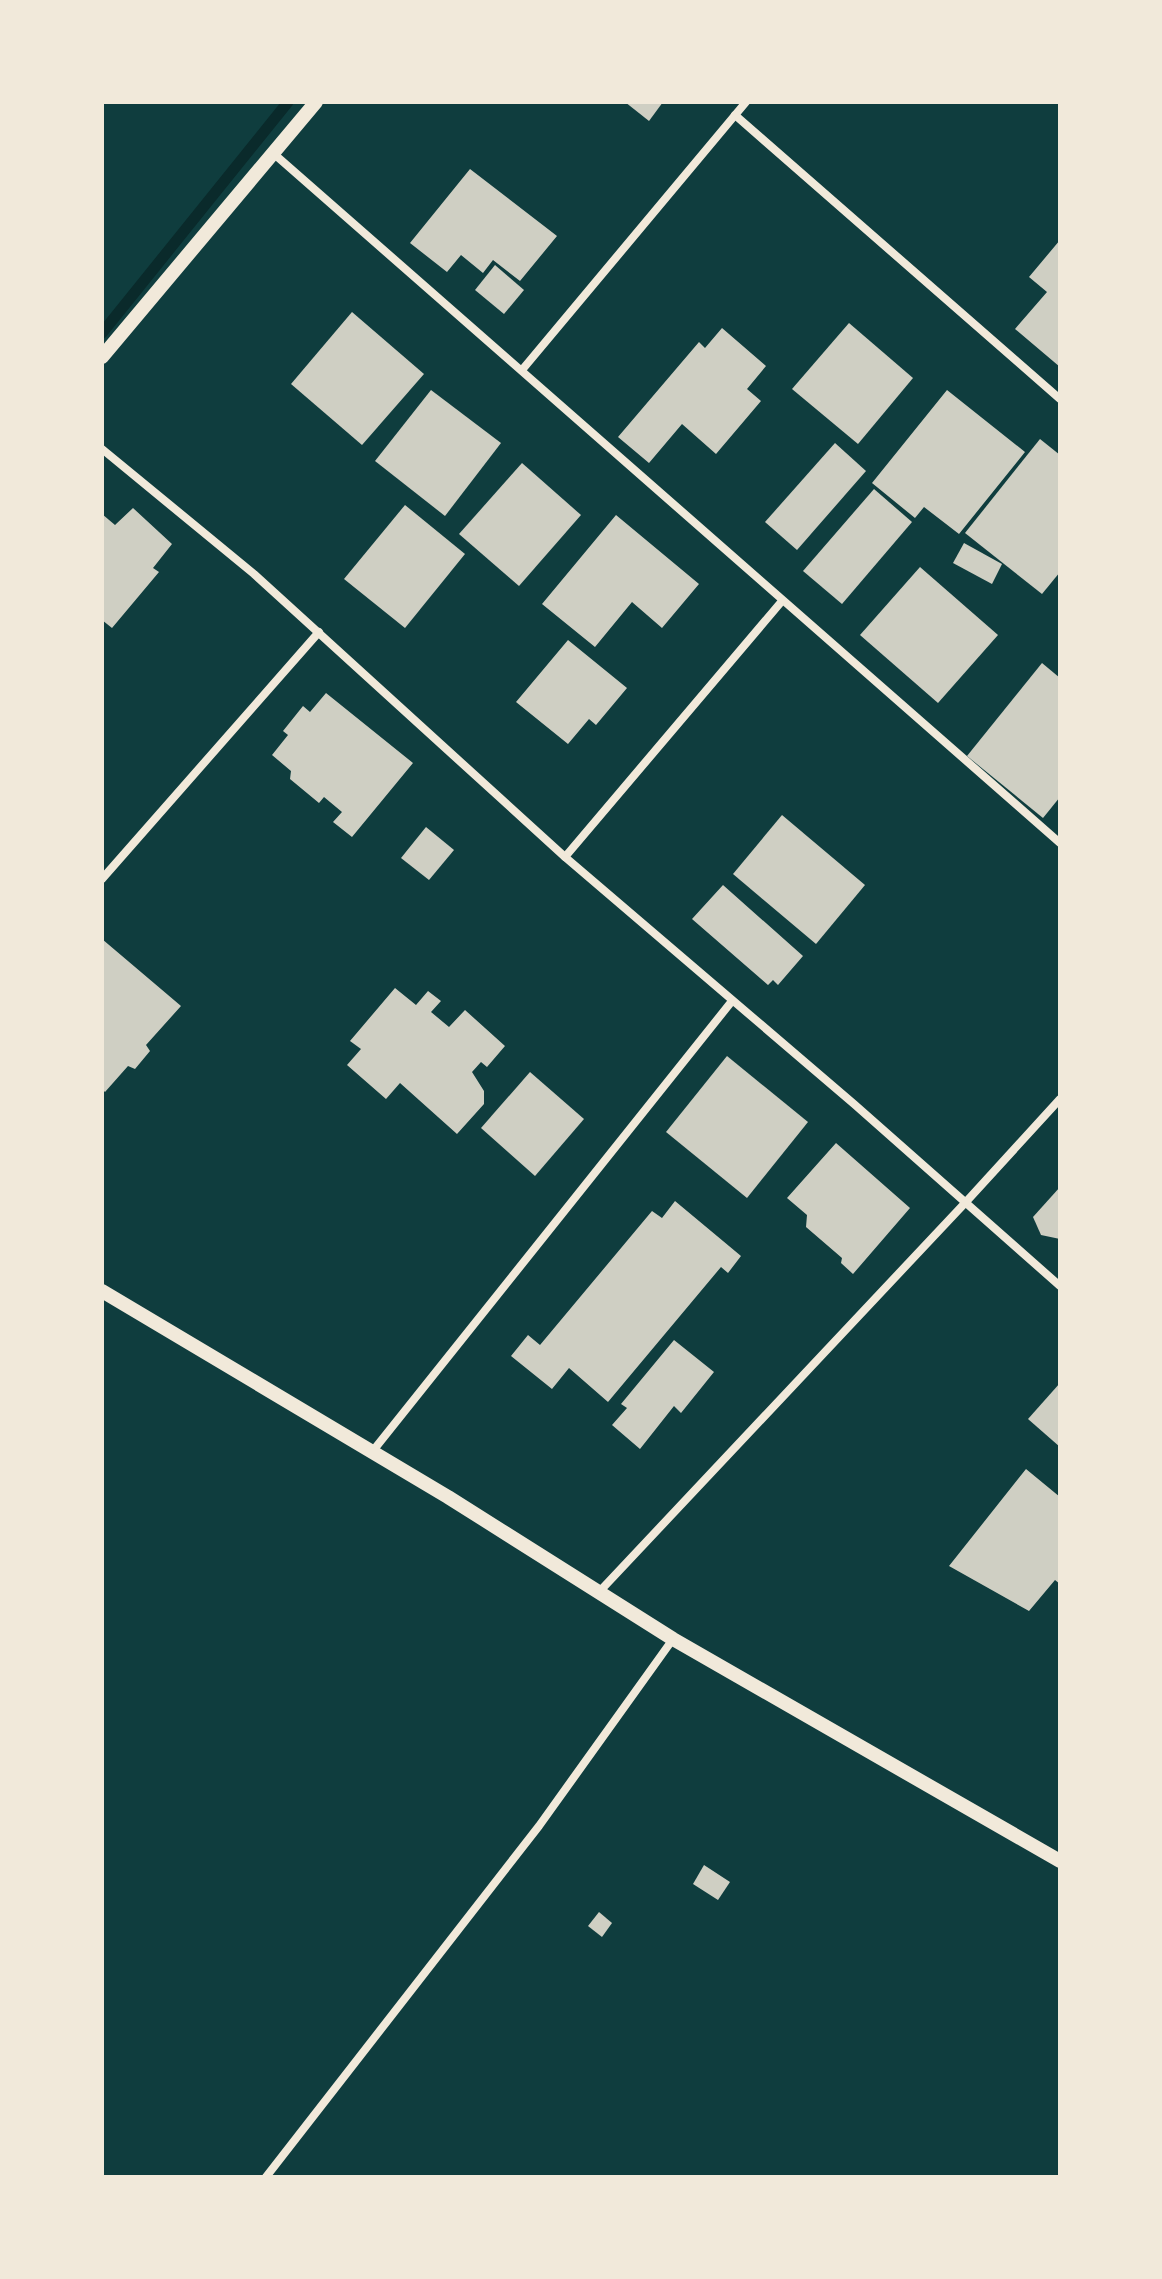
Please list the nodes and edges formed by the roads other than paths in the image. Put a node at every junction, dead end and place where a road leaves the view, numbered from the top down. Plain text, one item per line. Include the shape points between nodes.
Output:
1 (316, 102) edge
2 (746, 102) edge
3 (735, 115) junction
4 (273, 153) junction
5 (102, 357) edge
6 (522, 370) junction
7 (1060, 399) edge
8 (102, 449) edge
9 (782, 601) junction
10 (319, 632) junction
11 (1060, 843) edge
12 (565, 857) junction
13 (102, 879) edge
14 (732, 1001) junction
15 (1060, 1099) edge
16 (965, 1203) junction
17 (1060, 1286) edge
18 (102, 1291) edge
19 (372, 1452) junction
20 (600, 1591) junction
21 (673, 1639) junction
22 (1060, 1861) edge
23 (266, 2177) edge

1 - 4 street
2 - 3 street
3 - 6 street
3 - 7 street
4 - 5 street
4 - 6 street
6 - 9 street
8 - 10 street
9 - 11 street
9 - 12 street
10 - 12 street
10 - 13 street
12 - 14 street
14 - 16 street
14 - 19 street
15 - 16 street
16 - 17 street
16 - 20 street
18 - 19 street
19 - 20 street
20 - 21 street
21 - 22 street
21 - 23 street via 539,1826

